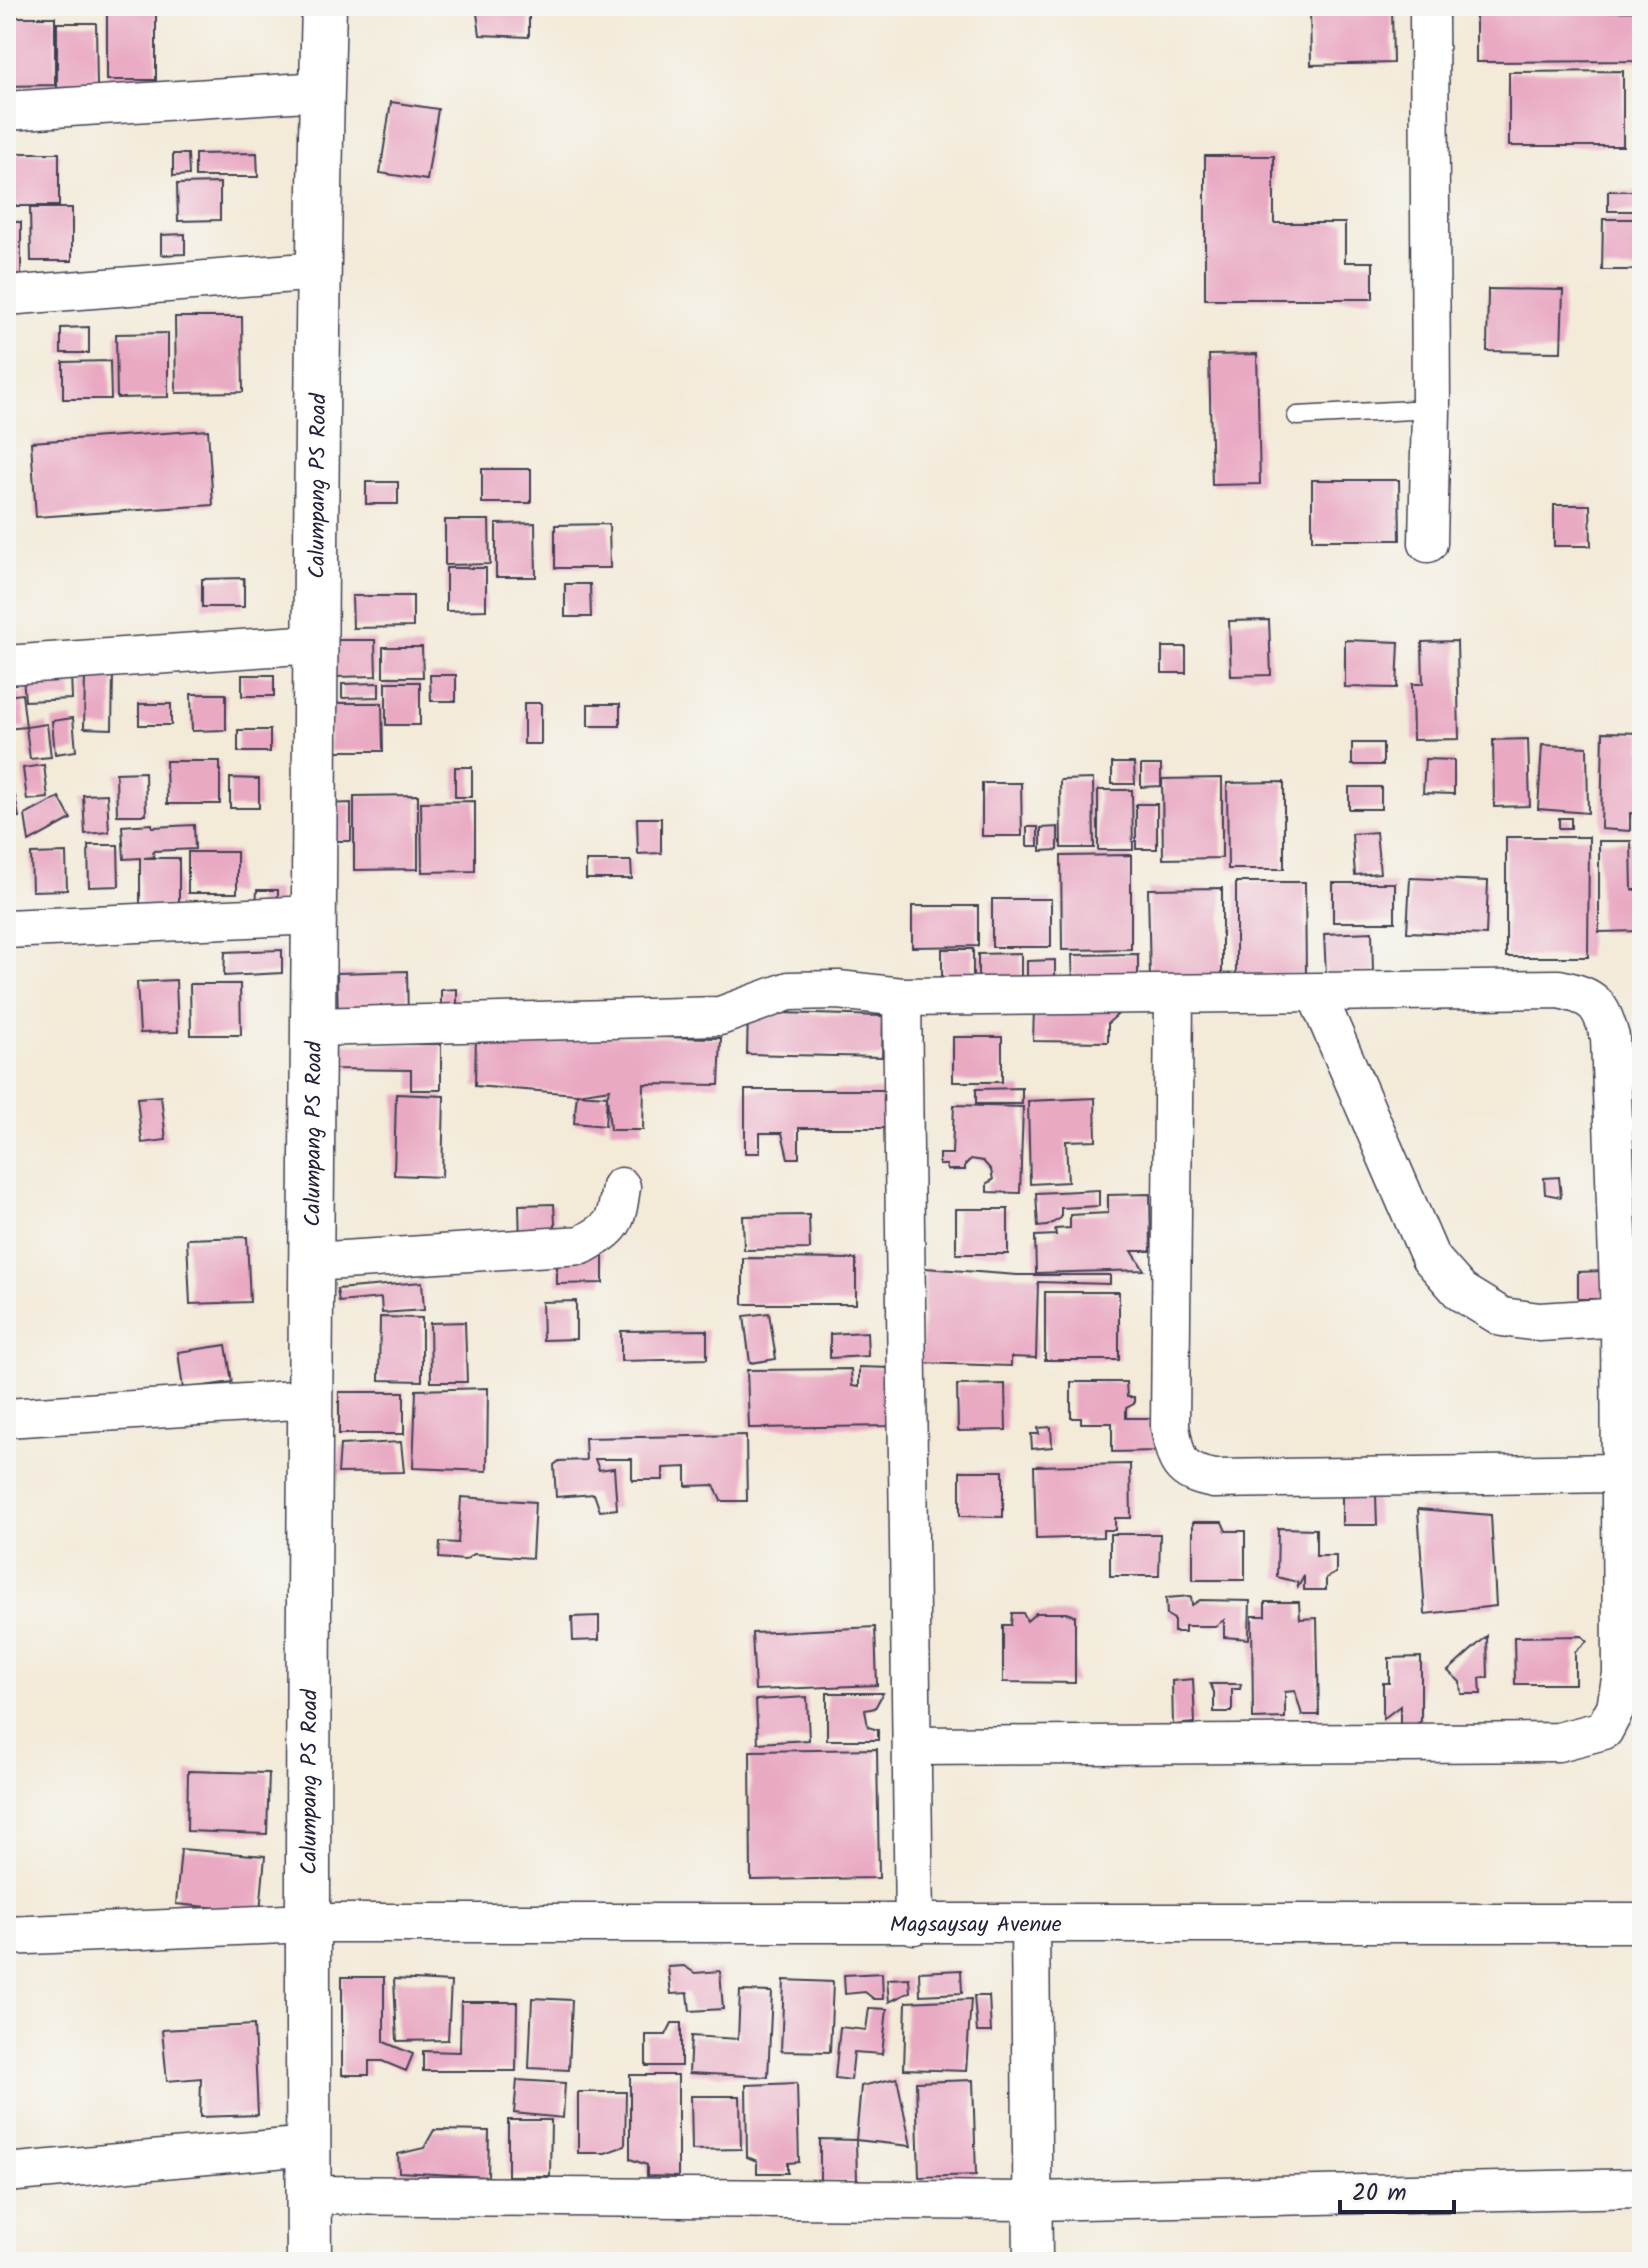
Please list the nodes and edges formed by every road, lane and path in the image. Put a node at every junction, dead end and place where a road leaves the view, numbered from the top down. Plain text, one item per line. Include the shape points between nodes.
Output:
1 (324, 6) edge
2 (1429, 6) edge
3 (322, 91) junction
4 (6, 111) edge
5 (318, 271) junction
6 (6, 296) edge
7 (1431, 409) junction
8 (1297, 416) dead end
9 (1428, 543) dead end
10 (315, 644) junction
11 (6, 665) edge
12 (314, 915) junction
13 (6, 929) edge
14 (1316, 993) junction
15 (1174, 996) junction
16 (902, 997) junction
17 (313, 1027) junction
18 (621, 1187) dead end
19 (311, 1262) junction
20 (1631, 1316) edge
21 (311, 1399) junction
22 (6, 1418) edge
23 (1620, 1473) junction
24 (913, 1746) junction
25 (308, 1923) junction
26 (1642, 1923) edge
27 (914, 1925) junction
28 (1030, 1925) junction
29 (6, 1936) edge
30 (309, 2146) junction
31 (6, 2173) edge
32 (1642, 2188) edge
33 (309, 2195) junction
34 (1033, 2201) junction
35 (309, 2262) edge
36 (1033, 2262) edge

1 - 3 street, Calumpang PS Road
2 - 7 street
3 - 4 street
3 - 5 street, Calumpang PS Road
5 - 6 street
5 - 10 street, Calumpang PS Road
7 - 8 lane
7 - 9 street
10 - 11 street
10 - 12 street, Calumpang PS Road
12 - 13 street
12 - 17 street, Calumpang PS Road
14 - 15 street
14 - 20 street via 1430,1257 1461,1292 1502,1317 1539,1322
14 - 20 street via 1559,989 1592,999 1610,1037
15 - 16 street
15 - 23 street via 1170,1426 1180,1463 1193,1475 1214,1479
16 - 17 street via 789,991 720,1016
16 - 24 street
17 - 19 street, Calumpang PS Road
18 - 19 street via 616,1220 582,1245
19 - 21 street, Calumpang PS Road
20 - 23 street
21 - 22 street
21 - 25 street, Calumpang PS Road
23 - 24 street via 1622,1674 1616,1707 1604,1730 1558,1742
24 - 27 street
25 - 27 street, Magsaysay Avenue
25 - 29 street, Magsaysay Avenue
25 - 30 street, Calumpang PS Road
26 - 28 street, Magsaysay Avenue
27 - 28 street, Magsaysay Avenue
28 - 34 street
30 - 31 street
30 - 33 street, Calumpang PS Road
32 - 34 street
33 - 34 street
33 - 35 street, Calumpang PS Road
34 - 36 street

